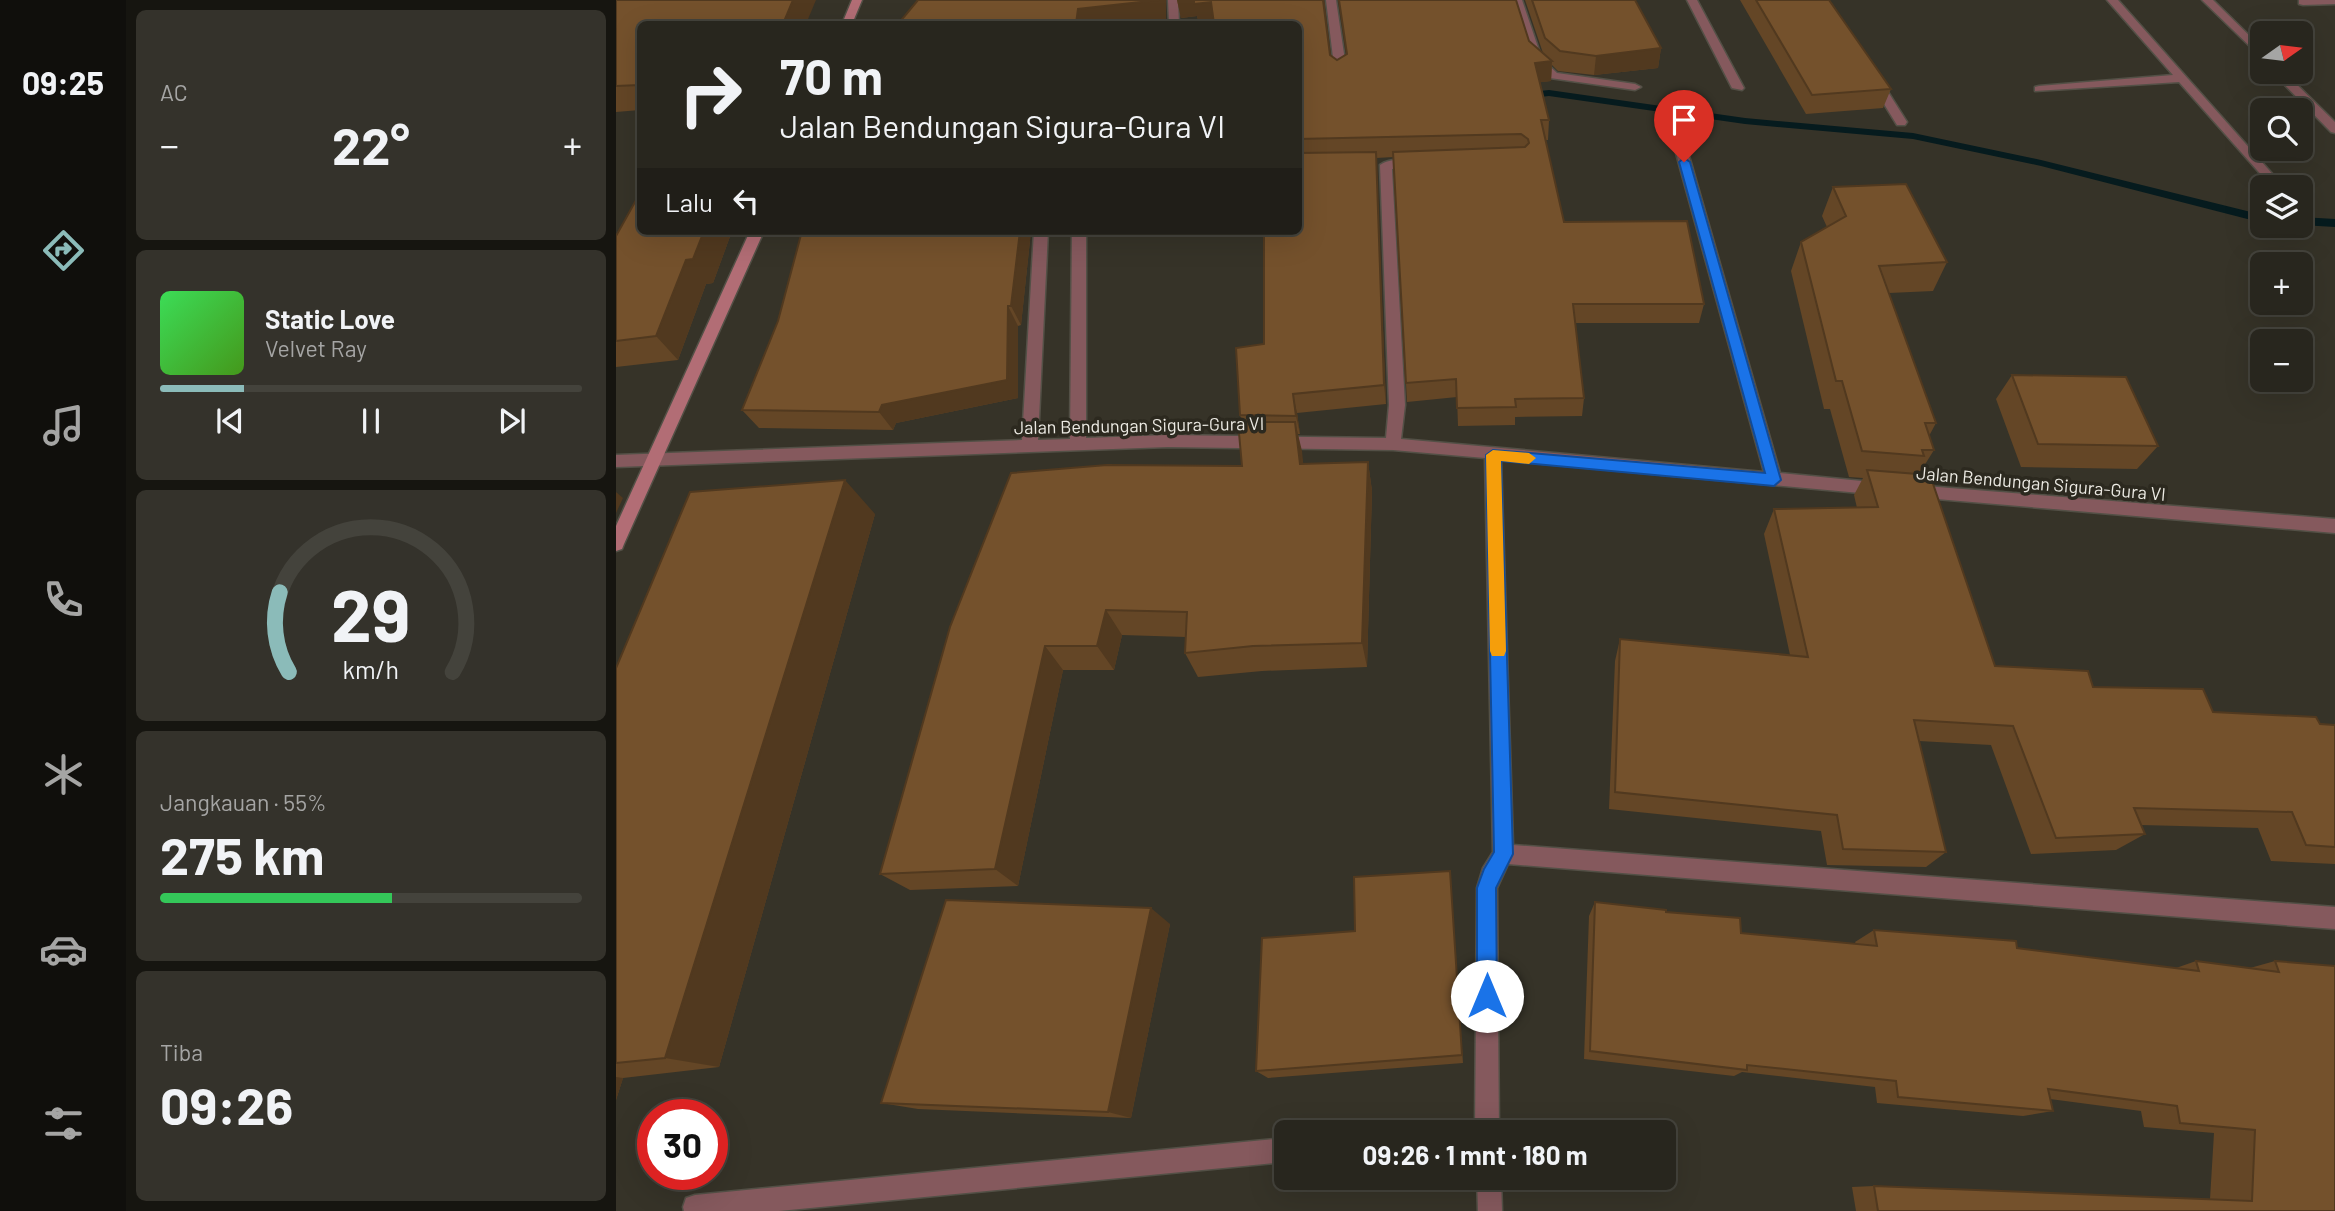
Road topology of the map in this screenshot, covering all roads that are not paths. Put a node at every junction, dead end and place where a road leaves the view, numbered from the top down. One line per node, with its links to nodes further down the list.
1 (857, 0): 10 (main road)
2 (1173, 0): 11 (street)
3 (1331, 0): 14 (street)
4 (1517, 0): 17 (street)
5 (1692, 0): 18 (street)
6 (2112, 0): 15 (street)
7 (2207, 0): 12 (street)
8 (2335, 1): 9 (street)
9 (2303, 2)
10 (848, 21)
11 (1174, 21)
12 (2250, 44)
13 (1867, 66): 20 (street)
14 (1341, 74)
15 (2182, 78): 19 (street); 24 (street)
16 (2290, 84): 21 (street)
17 (1635, 87)
18 (1738, 88)
19 (2039, 89)
20 (1901, 122)
21 (2335, 129)
22 (1677, 135): 34 (street)
23 (1426, 164): 29 (street)
24 (2267, 175)
25 (755, 235): 32 (main road)
26 (1041, 235): 30 (street)
27 (1079, 235): 28 (street)
28 (1078, 443): 29 (street, Jalan Bendungan Sigura-Gura VI); 30 (street, Jalan Bendungan Sigura-Gura VI)
29 (1393, 444): 31 (street, Jalan Bendungan Sigura-Gura VI)
30 (1030, 446): 32 (street, Jalan Bendungan Sigura-Gura VI)
31 (1493, 455): 34 (street, Jalan Bendungan Sigura-Gura VI); 37 (street)
32 (653, 459): 33 (street, Jalan Bendungan Sigura-Gura VI); 36 (main road)
33 (616, 461)
34 (1774, 480): 35 (street, Jalan Bendungan Sigura-Gura VI)
35 (2335, 526)
36 (616, 544)
37 (1503, 854): 38 (street); 39 (street)
38 (2335, 918)
39 (1487, 1120)
40 (1274, 1151): 42 (street)
41 (1489, 1190): 43 (street)
42 (695, 1207)
43 (1490, 1211)

